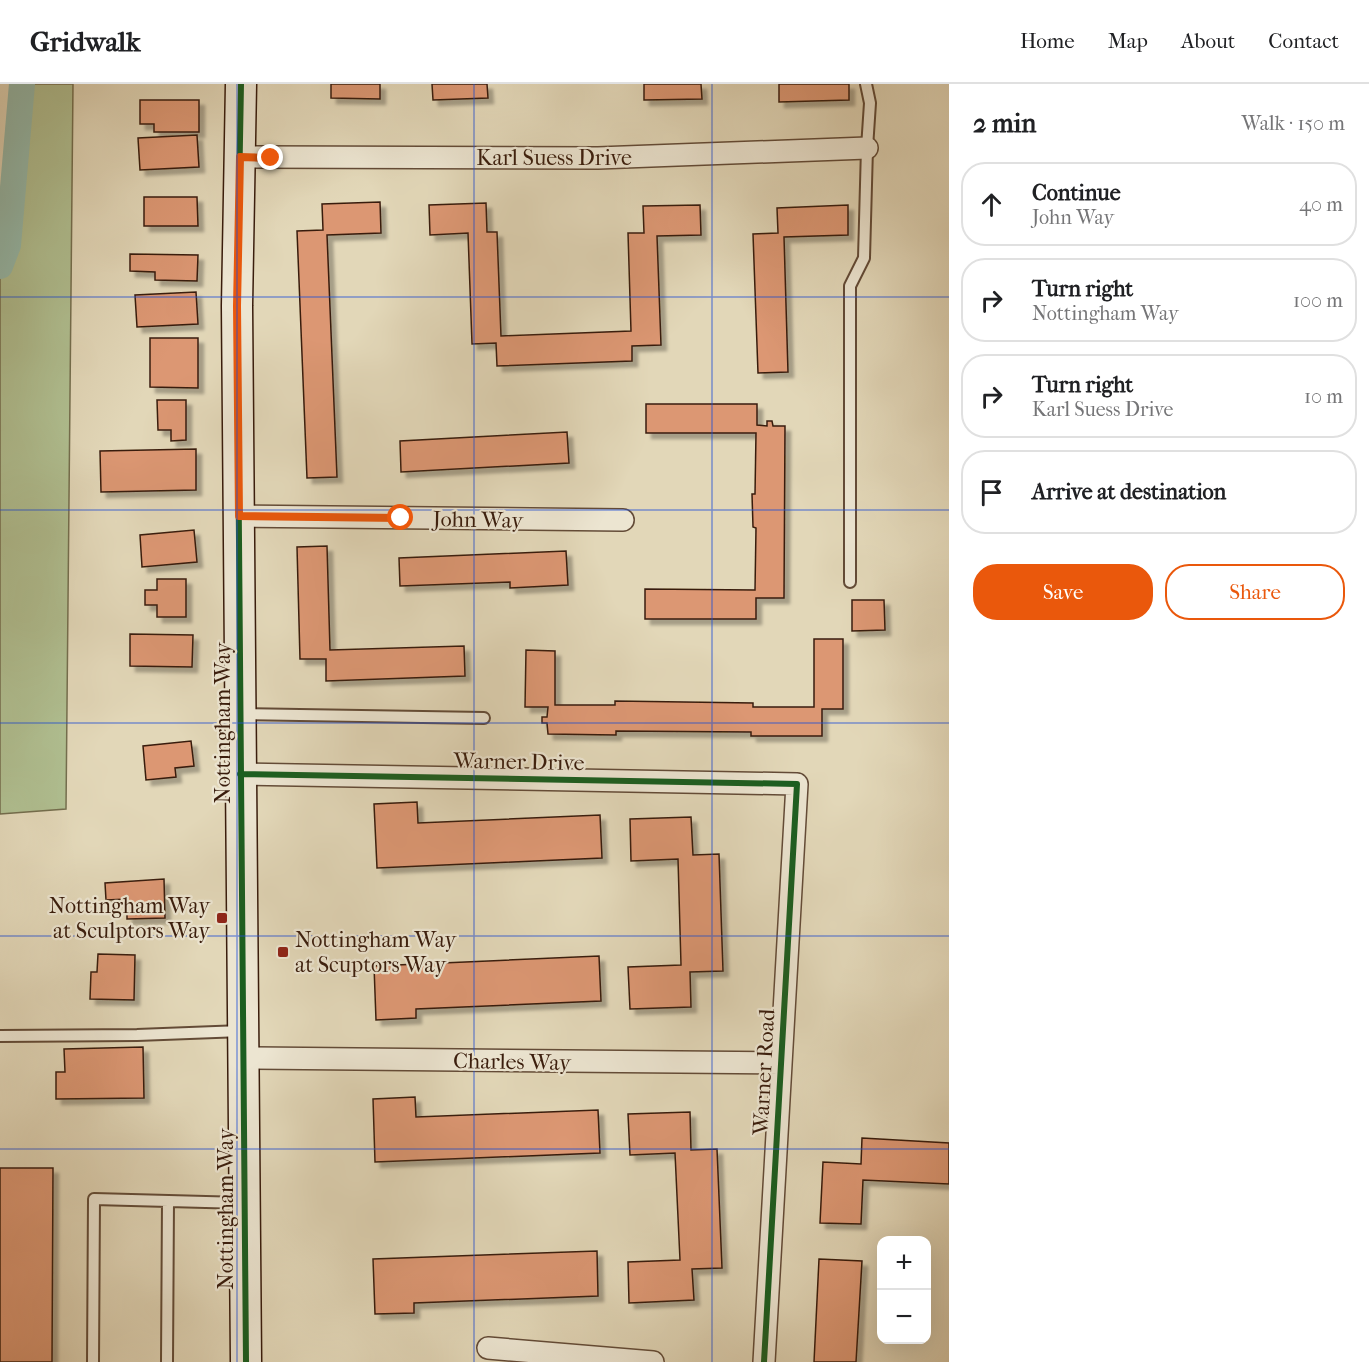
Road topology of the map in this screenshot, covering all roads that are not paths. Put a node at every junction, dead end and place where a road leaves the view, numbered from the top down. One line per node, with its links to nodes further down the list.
1 (241, 84): 4 (street, Nottingham Way)
2 (866, 84): 3 (lane)
3 (867, 148): 4 (street, Karl Suess Drive); 7 (lane)
4 (240, 157): 5 (street, Nottingham Way)
5 (239, 516): 6 (street, John Way); 8 (street, Nottingham Way)
6 (623, 520)
7 (850, 582)
8 (240, 714): 9 (lane); 10 (street, Nottingham Way)
9 (484, 718)
10 (240, 774): 11 (street, Warner Drive); 13 (street, Nottingham Way)
11 (797, 784): 14 (street, Warner Road)
12 (0, 1036): 13 (lane)
13 (242, 1045): 14 (street, Charles Way); 16 (street, Nottingham Way)
14 (781, 1063): 22 (street, Warner Road)
15 (168, 1200): 16 (lane); 18 (lane); 19 (lane)
16 (243, 1203): 20 (street, Nottingham Way)
17 (488, 1348): 21 (street)
18 (93, 1362)
19 (167, 1362)
20 (246, 1362)
21 (653, 1362)
22 (764, 1362)

